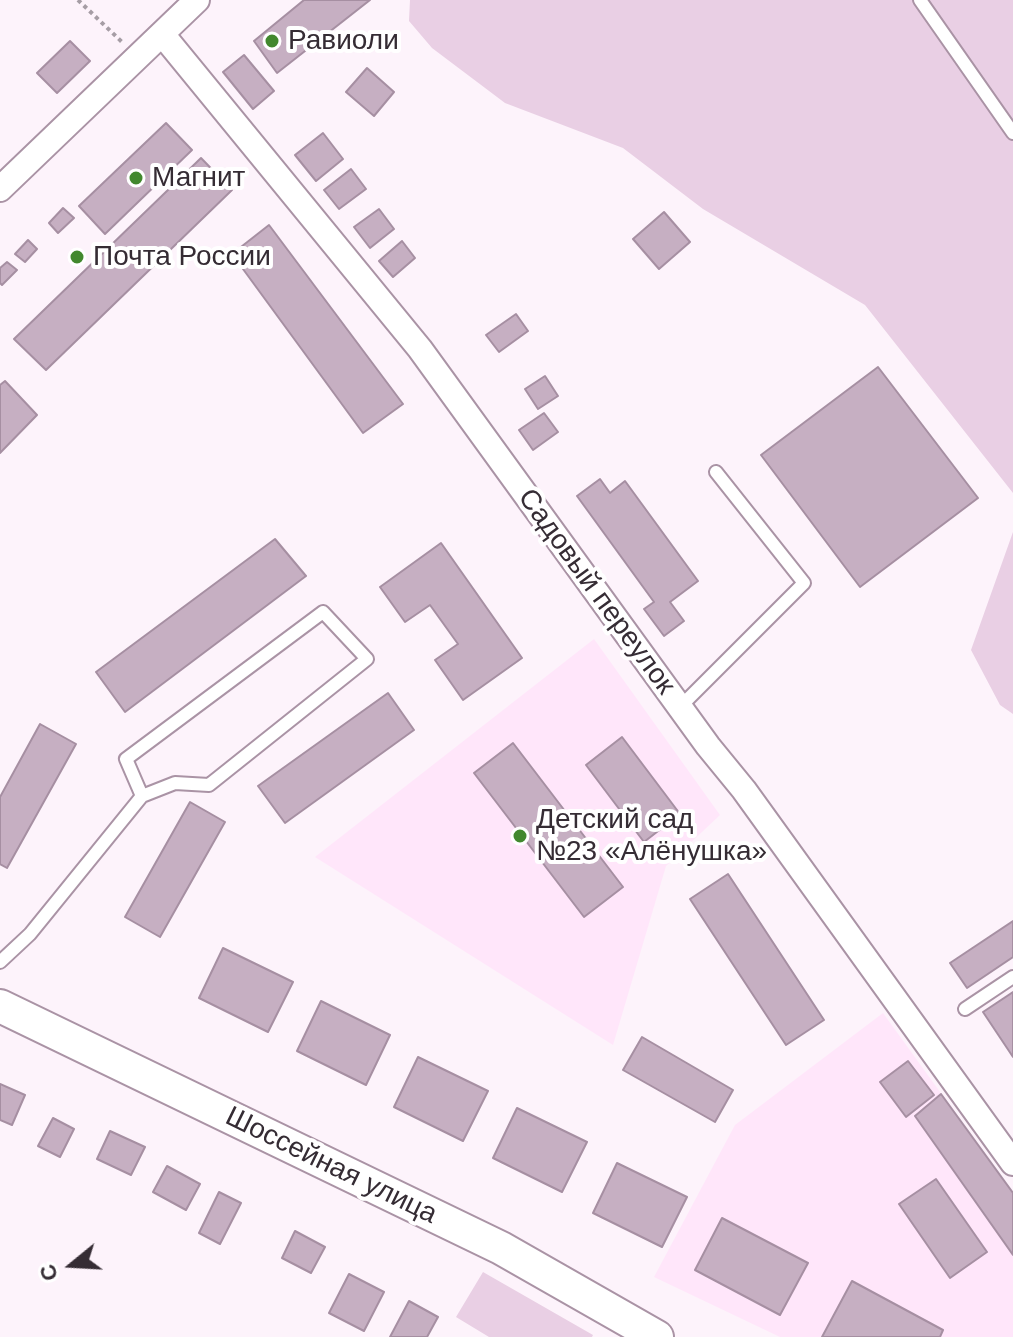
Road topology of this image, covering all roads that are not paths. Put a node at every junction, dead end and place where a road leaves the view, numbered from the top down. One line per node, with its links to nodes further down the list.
1 (197, 0): 3 (street)
2 (920, 0): 4 (lane)
3 (162, 34): 5 (street); 7 (street, Садовый переулок)
4 (1013, 133)
5 (0, 189)
6 (716, 472): 7 (lane)
7 (680, 707): 13 (street, Садовый переулок)
8 (142, 796): 8 (lane); 9 (lane)
9 (0, 962)
10 (1013, 977): 12 (lane)
11 (0, 1006): 14 (main road, Шоссейная улица)
12 (965, 1009)
13 (1013, 1163)
14 (657, 1337)

